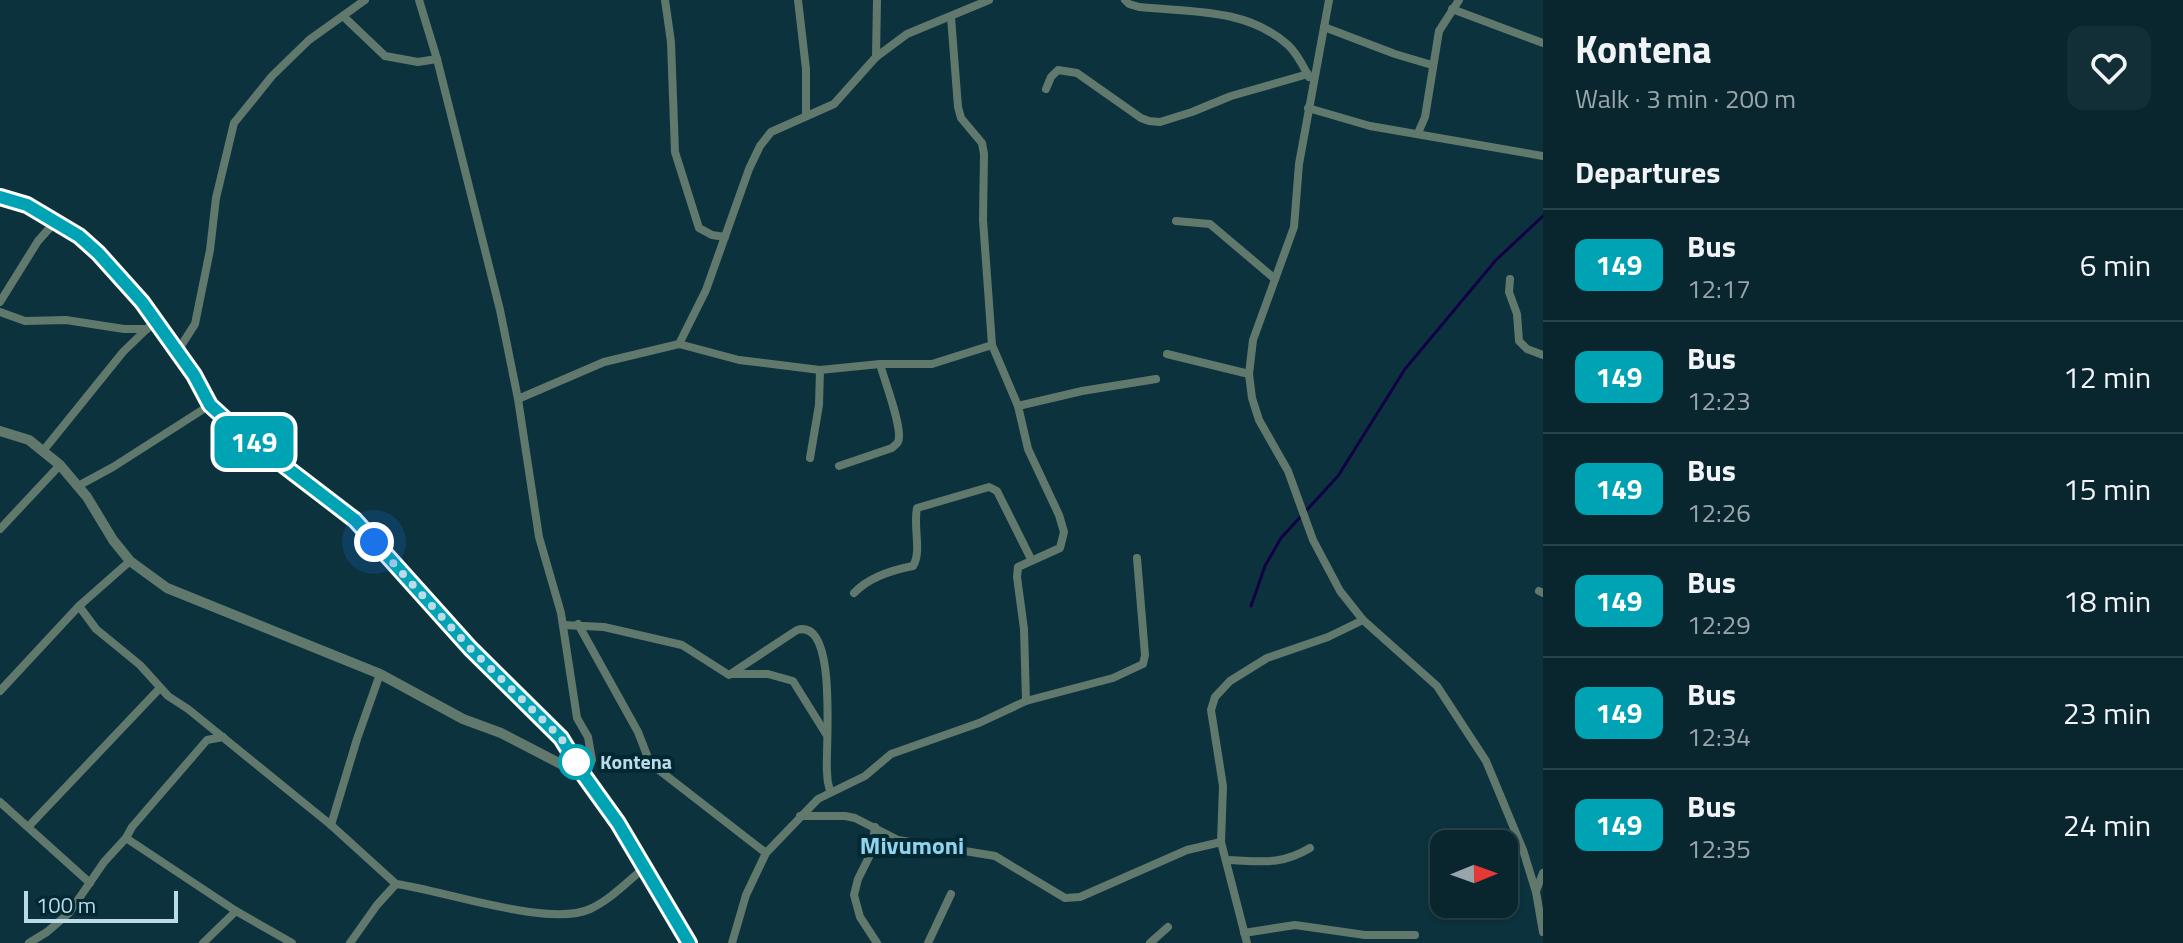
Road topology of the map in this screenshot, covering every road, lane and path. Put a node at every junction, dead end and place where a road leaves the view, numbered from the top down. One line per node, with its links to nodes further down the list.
1 (365, 0): 12 (street)
2 (419, 0): 17 (street)
3 (665, 0): 29 (street)
4 (798, 0): 23 (street)
5 (877, 0): 16 (street)
6 (989, 0): 10 (street)
7 (1125, 0): 19 (street)
8 (1329, 0): 14 (street)
9 (1459, 0): 11 (street)
10 (974, 4): 13 (street)
11 (1452, 9): 15 (street); 18 (street)
12 (343, 16): 17 (street); 37 (street)
13 (951, 17): 16 (street); 36 (street)
14 (1324, 27): 18 (street); 20 (street)
15 (1543, 43)
16 (876, 57): 23 (street)
17 (437, 59): 44 (street)
18 (1432, 65): 24 (street)
19 (1308, 74): 20 (street); 21 (street)
20 (1313, 84): 22 (street)
21 (1046, 89)
22 (1308, 108): 24 (street); 30 (street)
23 (806, 115): 29 (street)
24 (1418, 133): 25 (street)
25 (1543, 156)
26 (0, 197): 28 (main road)
27 (1176, 221): 30 (street)
28 (55, 222): 32 (street); 34 (main road)
29 (725, 237): 35 (street)
30 (1275, 279): 42 (street)
31 (1510, 279): 39 (street)
32 (0, 302)
33 (0, 312): 34 (street)
34 (151, 325): 37 (main road); 48 (street)
35 (679, 344): 41 (street); 44 (street)
36 (992, 345): 40 (street); 46 (street)
37 (177, 352): 45 (main road)
38 (1167, 354): 42 (street)
39 (1543, 355)
40 (880, 364): 41 (street); 51 (street)
41 (820, 370): 49 (street)
42 (1249, 374): 59 (street)
43 (1156, 379): 46 (street)
44 (518, 399): 61 (street)
45 (210, 405): 52 (street); 69 (main road)
46 (1018, 406): 55 (street)
47 (0, 431): 48 (street)
48 (43, 451): 50 (street)
49 (810, 458)
50 (60, 465): 52 (street); 53 (street)
51 (839, 466)
52 (78, 486): 56 (street)
53 (0, 529)
54 (1137, 558): 66 (street)
55 (1031, 559): 57 (street); 66 (street)
56 (130, 561): 58 (street); 62 (street)
57 (854, 593)
58 (79, 606): 64 (street); 65 (street)
59 (1363, 620): 77 (street); 85 (street)
60 (578, 624): 61 (street); 63 (street); 79 (street)
61 (563, 625): 69 (street)
62 (380, 674): 69 (street); 73 (street)
63 (731, 674): 67 (street); 67 (street)
64 (160, 688): 68 (street); 74 (street)
65 (0, 691)
66 (1026, 701): 70 (street)
67 (827, 734): 70 (street)
68 (223, 737): 73 (street); 76 (street)
69 (585, 777): 81 (main road)
70 (830, 791): 72 (street)
71 (0, 802): 74 (street)
72 (800, 816): 75 (street); 79 (street)
73 (331, 825): 84 (street)
74 (28, 827): 83 (street)
75 (875, 827): 77 (street); 98 (street)
76 (126, 838): 83 (street); 87 (street)
77 (1221, 842): 80 (street)
78 (1310, 848): 80 (street)
79 (766, 853): 97 (street)
80 (1227, 860): 90 (street)
81 (644, 868): 84 (street); 96 (main road)
82 (1543, 873): 85 (street)
83 (90, 883): 92 (street)
84 (396, 884): 95 (street)
85 (1536, 892): 89 (street)
86 (951, 894): 99 (street)
87 (236, 911): 93 (street); 94 (street)
88 (1168, 927): 100 (street)
89 (1543, 932)
90 (1244, 933): 91 (street); 101 (street)
91 (1415, 935)
92 (29, 943)
93 (203, 943)
94 (292, 943)
95 (350, 943)
96 (689, 943)
97 (732, 943)
98 (877, 943)
99 (928, 943)
100 (1150, 943)
101 (1247, 943)

